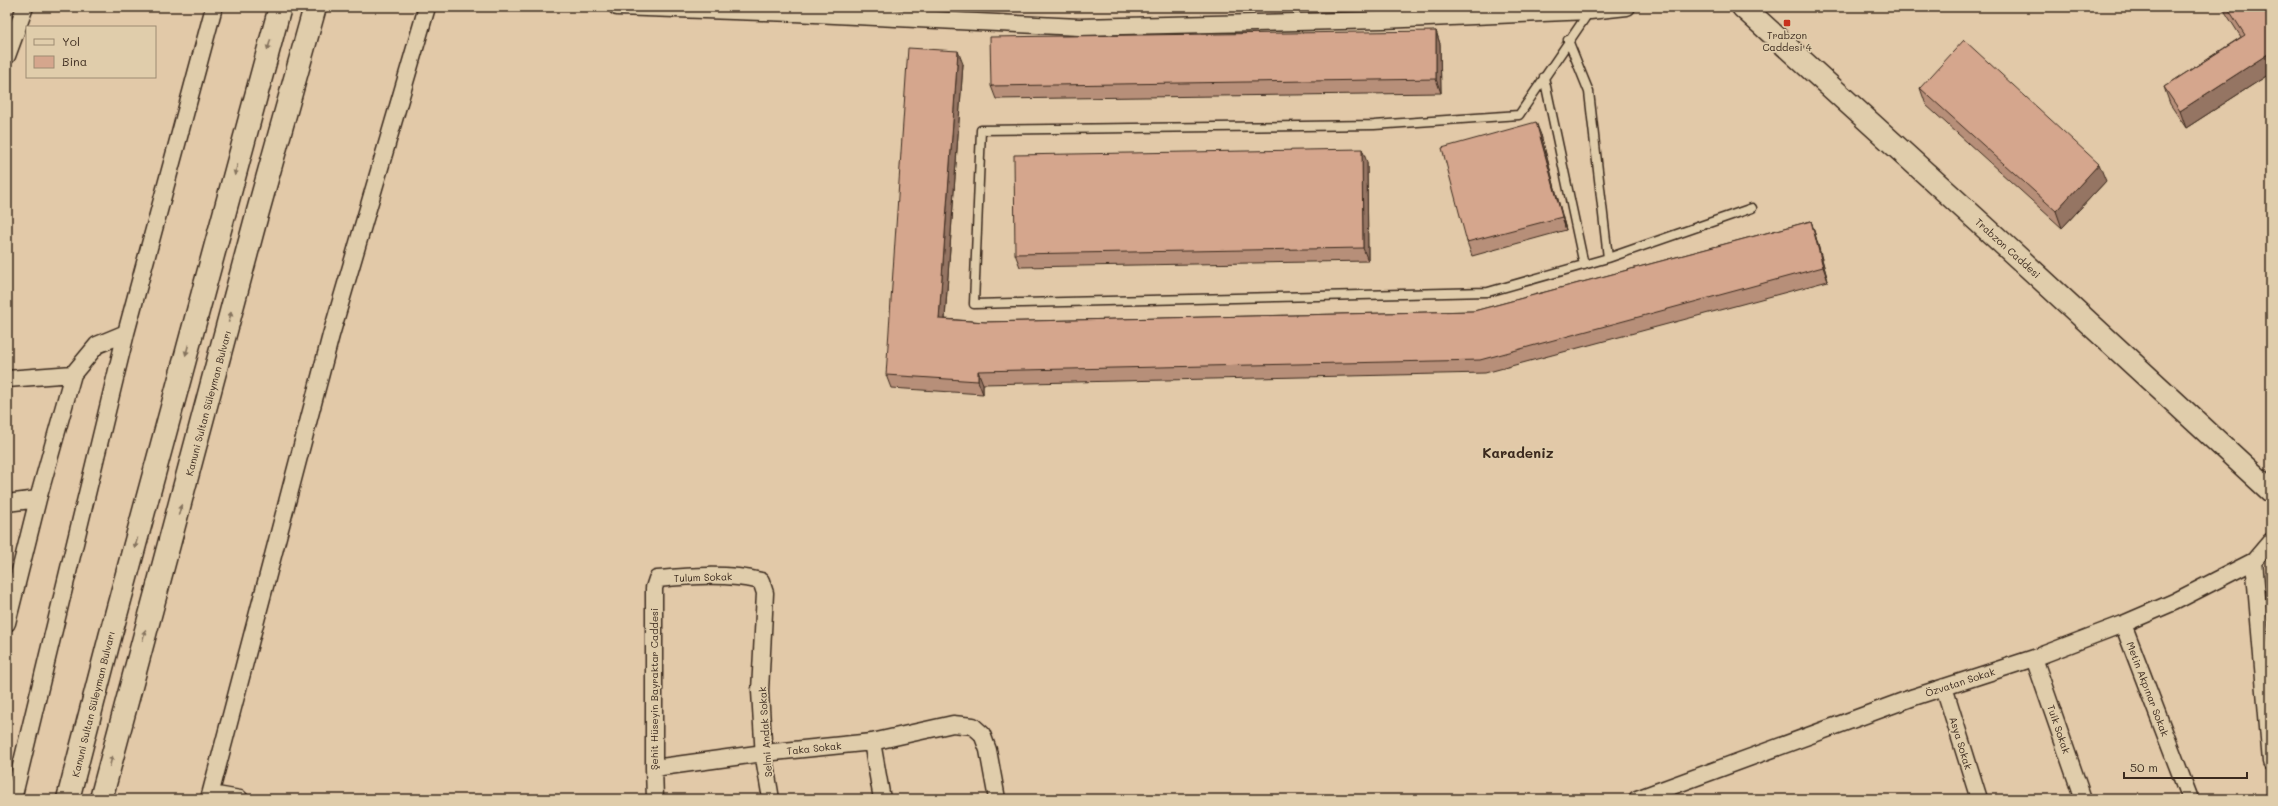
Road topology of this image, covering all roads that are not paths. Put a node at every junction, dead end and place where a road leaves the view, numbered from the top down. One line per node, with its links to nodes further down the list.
1 (25, 7): 13 (street)
2 (214, 7): 18 (street)
3 (280, 7): 39 (main road, Kanuni Sultan Süleyman Bulvarı, one-way to 39)
4 (315, 7): 40 (main road, Kanuni Sultan Süleyman Bulvarı, one-way to 4)
5 (427, 7): 36 (street)
6 (617, 7): 9 (street)
7 (1627, 7): 11 (street)
8 (1744, 7): 21 (main road, Trabzon Caddesi)
9 (639, 8): 10 (street)
10 (794, 10): 11 (street)
11 (1590, 11): 12 (lane)
12 (1568, 40): 14 (lane); 16 (lane)
13 (7, 56)
14 (1544, 77): 17 (lane); 17 (lane)
15 (1752, 208): 16 (lane)
16 (1608, 258): 17 (lane)
17 (1584, 265)
18 (126, 333): 19 (street); 38 (street)
19 (73, 374): 20 (street); 22 (street)
20 (7, 379)
21 (2271, 491)
22 (38, 499): 23 (street); 28 (street)
23 (7, 503)
24 (2271, 542): 25 (street, Özvatan Sokak)
25 (2254, 561): 29 (street, Özvatan Sokak); 34 (street)
26 (657, 579): 27 (street, Tulum Sokak); 35 (street, Şehit Hüseyin Bayraktar Caddesi)
27 (765, 593): 33 (street, Selmi Andak Sokak)
28 (7, 623)
29 (2123, 624): 30 (street, Özvatan Sokak); 48 (street, Metin Akpınar Sokak)
30 (2034, 658): 31 (street, Özvatan Sokak); 47 (street, Tuik Sokak)
31 (1944, 687): 37 (street, Özvatan Sokak); 46 (street, Asya Sokak)
32 (872, 742): 33 (street, Taka Sokak); 44 (street); 45 (street, Taka Sokak)
33 (764, 752): 35 (street, Taka Sokak); 43 (street, Selmi Andak Sokak)
34 (2271, 762)
35 (654, 768): 42 (street, Şehit Hüseyin Bayraktar Caddesi)
36 (209, 797): 41 (street)
37 (1643, 798)
38 (12, 799)
39 (68, 799)
40 (101, 799)
41 (240, 799)
42 (656, 799)
43 (771, 799)
44 (882, 799)
45 (997, 799)
46 (1979, 799)
47 (2083, 799)
48 (2190, 799)

